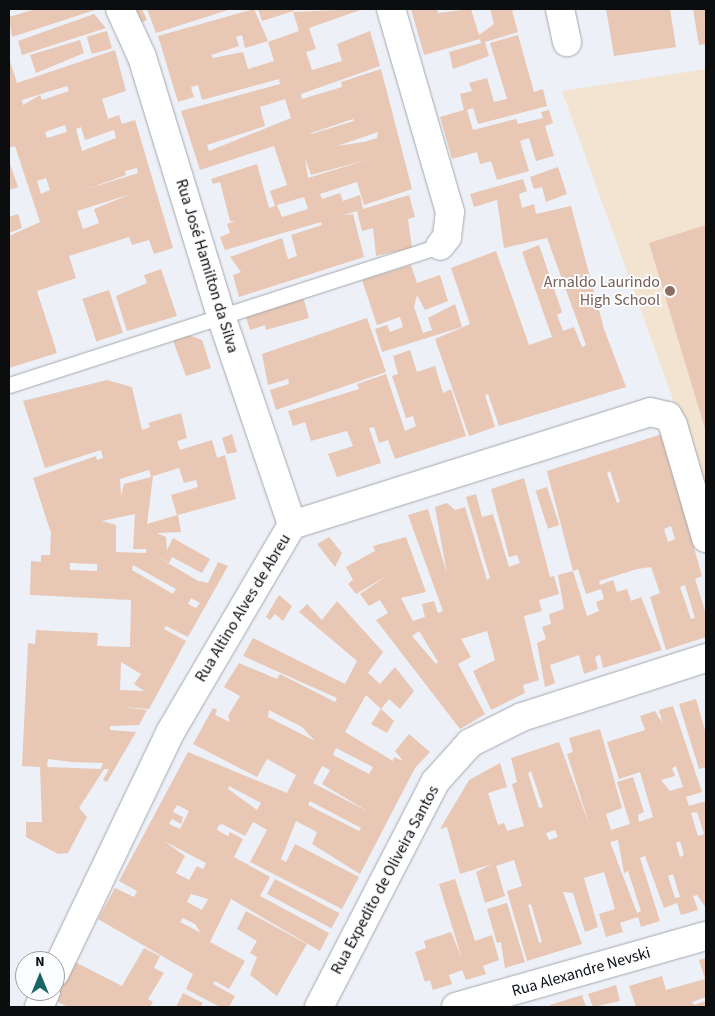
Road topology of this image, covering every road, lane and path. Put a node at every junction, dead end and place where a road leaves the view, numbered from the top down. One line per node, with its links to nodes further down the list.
1 (120, 9): 6 (street, Rua José Hamilton da Silva)
2 (391, 9): 5 (street)
3 (560, 9): 4 (street)
4 (567, 42)
5 (440, 246): 6 (lane)
6 (221, 316): 7 (lane); 8 (street, Rua José Hamilton da Silva)
7 (9, 385)
8 (292, 525): 9 (street, Rua Altino Alves de Abreu); 12 (street, Rua Altino Alves de Abreu)
9 (706, 538)
10 (706, 658): 13 (street, Rua Expedito de Oliveira Santos)
11 (706, 936): 14 (street, Rua Alexandre Nevski)
12 (65, 952)
13 (319, 1007)
14 (456, 1007)

